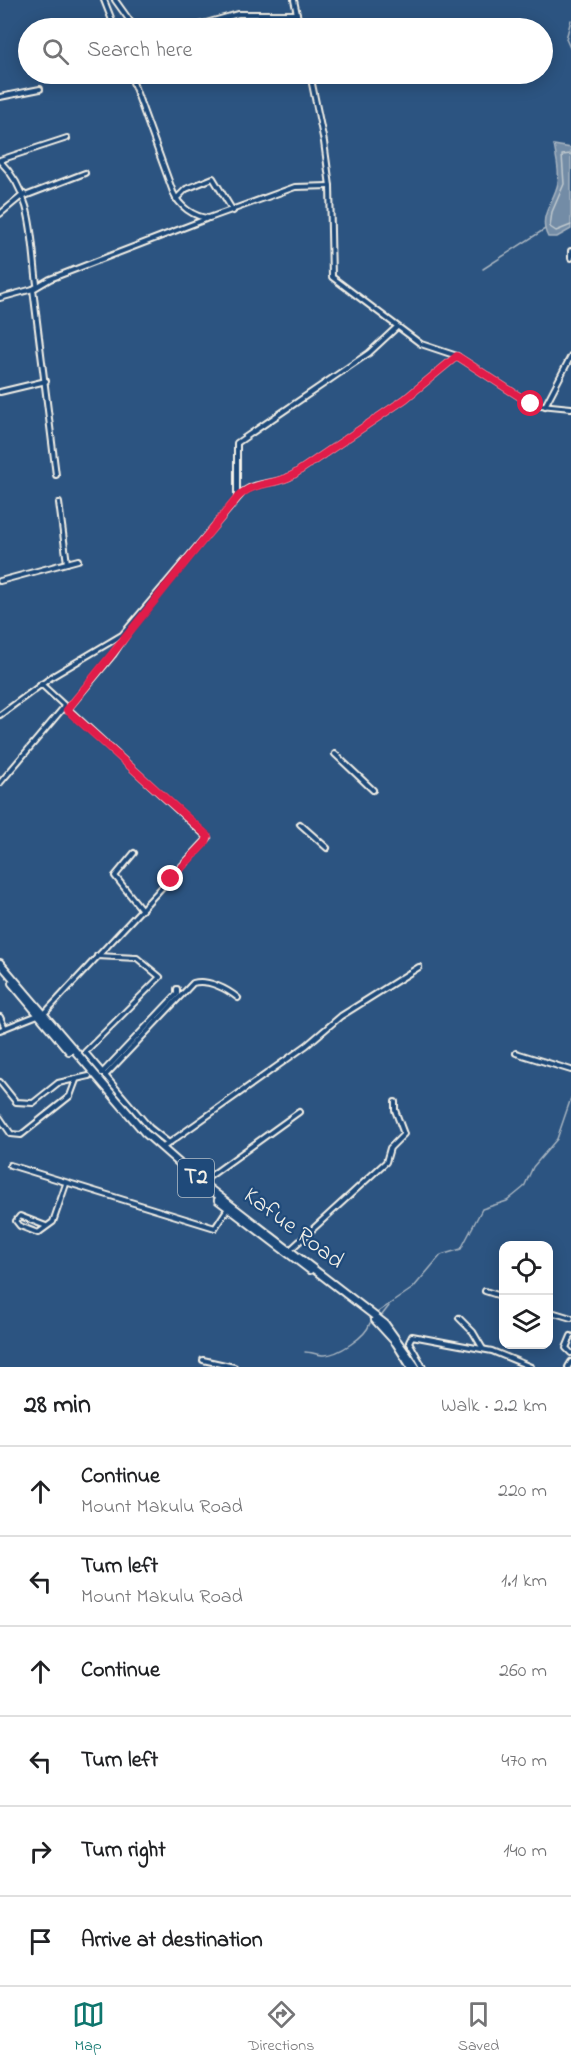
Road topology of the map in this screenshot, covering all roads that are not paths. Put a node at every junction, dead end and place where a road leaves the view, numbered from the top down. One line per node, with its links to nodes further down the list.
1 (104, 0): 5 (street)
2 (115, 0): 6 (street)
3 (294, 0): 4 (street)
4 (297, 14): 7 (street); 8 (street)
5 (111, 18)
6 (128, 18)
7 (224, 18)
8 (298, 18)
9 (134, 84): 18 (street)
10 (312, 84): 16 (street)
11 (40, 90): 12 (street)
12 (0, 97)
13 (67, 138): 14 (street)
14 (0, 160): 17 (street)
15 (85, 173): 17 (street)
16 (330, 186): 19 (street); 26 (street)
17 (25, 195): 20 (street); 24 (street)
18 (176, 199): 19 (street); 21 (street)
19 (233, 211): 21 (street)
20 (0, 214)
21 (206, 219): 24 (street)
22 (571, 251): 23 (street)
23 (571, 258)
24 (36, 287): 25 (street); 29 (street)
25 (0, 298)
26 (397, 327): 27 (street); 34 (street)
27 (457, 356): 31 (street); 34 (street)
28 (571, 356): 31 (street)
29 (46, 381): 30 (street); 33 (street)
30 (0, 392)
31 (545, 406): 32 (street)
32 (571, 408)
33 (56, 475)
34 (237, 498): 39 (street)
35 (59, 503): 37 (street)
36 (78, 560): 37 (street)
37 (67, 563): 38 (street)
38 (0, 581)
39 (132, 626): 40 (street); 41 (street)
40 (41, 684): 41 (street); 42 (street)
41 (66, 709): 44 (street); 49 (street)
42 (0, 715)
43 (335, 754): 45 (street)
44 (0, 783)
45 (373, 790)
46 (300, 824): 47 (street)
47 (327, 848)
48 (134, 853): 49 (street)
49 (142, 910): 50 (street)
50 (97, 956): 56 (street); 62 (street)
51 (0, 963): 56 (highway, Kafue Road / T2)
52 (0, 968): 56 (highway, Kafue Road / T2)
53 (419, 968): 72 (street)
54 (177, 989): 62 (street)
55 (238, 998): 62 (street)
56 (41, 1014): 58 (street); 63 (highway, Kafue Road / T2); 65 (highway, Kafue Road / T2)
57 (0, 1017): 58 (street)
58 (5, 1028): 59 (street)
59 (0, 1030)
60 (516, 1053): 61 (street)
61 (571, 1070)
62 (103, 1074): 65 (street); 68 (street)
63 (89, 1076): 64 (street); 79 (highway, Kafue Road / T2)
64 (76, 1080): 66 (street); 71 (street)
65 (98, 1080): 69 (highway, Kafue Road / T2)
66 (0, 1082)
67 (395, 1102): 75 (street)
68 (132, 1107): 69 (street); 72 (street)
69 (125, 1112): 73 (highway, Kafue Road / T2)
70 (299, 1112): 77 (street)
71 (0, 1118)
72 (169, 1143): 73 (street)
73 (162, 1149): 77 (highway, Kafue Road / T2)
74 (395, 1154): 75 (street)
75 (388, 1159): 81 (street)
76 (10, 1165): 78 (street)
77 (202, 1183): 81 (highway, Kafue Road / T2)
78 (66, 1184): 79 (street); 80 (street)
79 (228, 1208): 93 (highway, Kafue Road / T2)
80 (46, 1226): 80 (street)
81 (290, 1250): 94 (highway, Kafue Road / T2)
82 (485, 1292): 83 (street)
83 (499, 1296)
84 (553, 1312): 86 (street)
85 (459, 1318): 88 (street)
86 (571, 1318)
87 (571, 1336): 89 (street)
88 (483, 1349): 95 (street); 96 (street)
89 (571, 1353)
90 (203, 1360): 92 (street)
91 (571, 1362): 97 (street)
92 (234, 1367)
93 (411, 1367)
94 (416, 1367)
95 (423, 1367)
96 (531, 1367)
97 (568, 1367)

